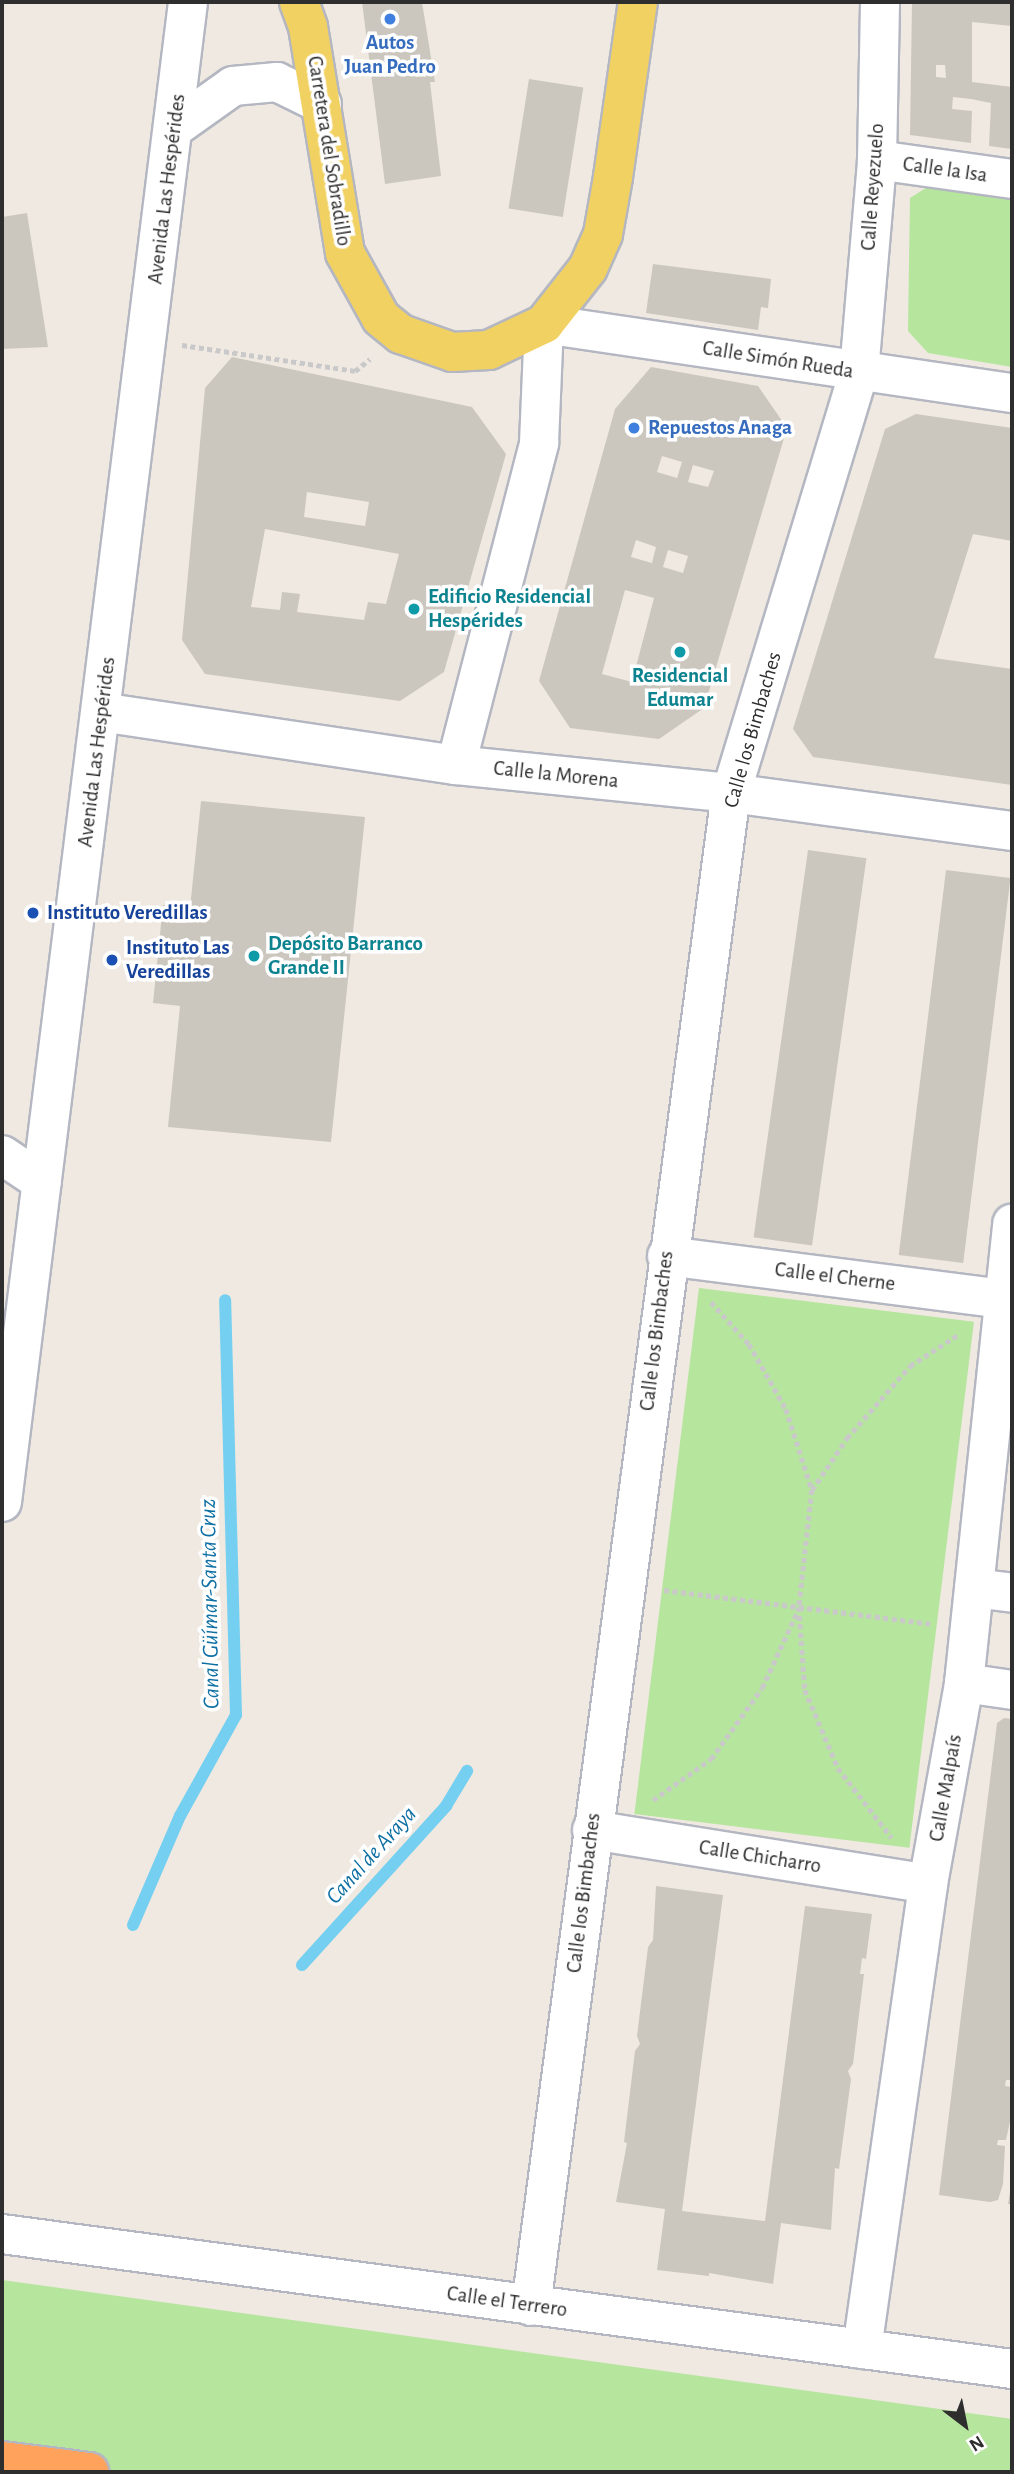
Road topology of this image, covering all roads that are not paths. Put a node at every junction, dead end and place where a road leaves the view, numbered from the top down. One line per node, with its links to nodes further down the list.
1 (188, 2): 6 (street, Avenida Las Hespérides)
2 (299, 2): 5 (main road, Carretera del Sobradillo)
3 (638, 2): 9 (main road, Carretera del Sobradillo)
4 (880, 2): 7 (street, Calle Reyezuelo)
5 (322, 104): 6 (street); 9 (main road, Carretera del Sobradillo)
6 (174, 128): 12 (street, Avenida Las Hespérides)
7 (877, 160): 8 (street, Calle la Isa); 10 (street, Calle Reyezuelo)
8 (1012, 179)
9 (544, 324): 10 (street, Calle Simón Rueda); 13 (street)
10 (859, 372): 11 (street, Calle Simón Rueda); 14 (street, Calle los Bimbaches)
11 (1012, 393)
12 (101, 712): 13 (street, Calle la Morena); 17 (street, Avenida Las Hespérides)
13 (456, 765): 14 (street, Calle la Morena)
14 (731, 793): 15 (street, Calle la Morena); 19 (street, Calle los Bimbaches)
15 (1012, 831)
16 (2, 1155): 17 (street)
17 (42, 1182): 21 (street, Avenida Las Hespérides)
18 (1012, 1224): 20 (street, Calle Malpaís)
19 (667, 1256): 20 (street, Calle el Cherne); 26 (street, Calle los Bimbaches)
20 (1003, 1298): 22 (street, Calle Malpaís)
21 (2, 1502)
22 (974, 1588): 23 (street); 24 (street, Calle Malpaís)
23 (1012, 1593)
24 (964, 1684): 25 (street); 27 (street, Calle Malpaís)
25 (1012, 1690)
26 (592, 1830): 27 (street, Calle Chicharro); 29 (street, Calle los Bimbaches)
27 (928, 1884): 30 (street, Calle Malpaís)
28 (2, 2234): 29 (street, Calle el Terrero)
29 (531, 2306): 30 (street, Calle el Terrero)
30 (862, 2349): 31 (street, Calle el Terrero)
31 (1012, 2369)
32 (2, 2461): 33 (highway)
33 (89, 2472)

